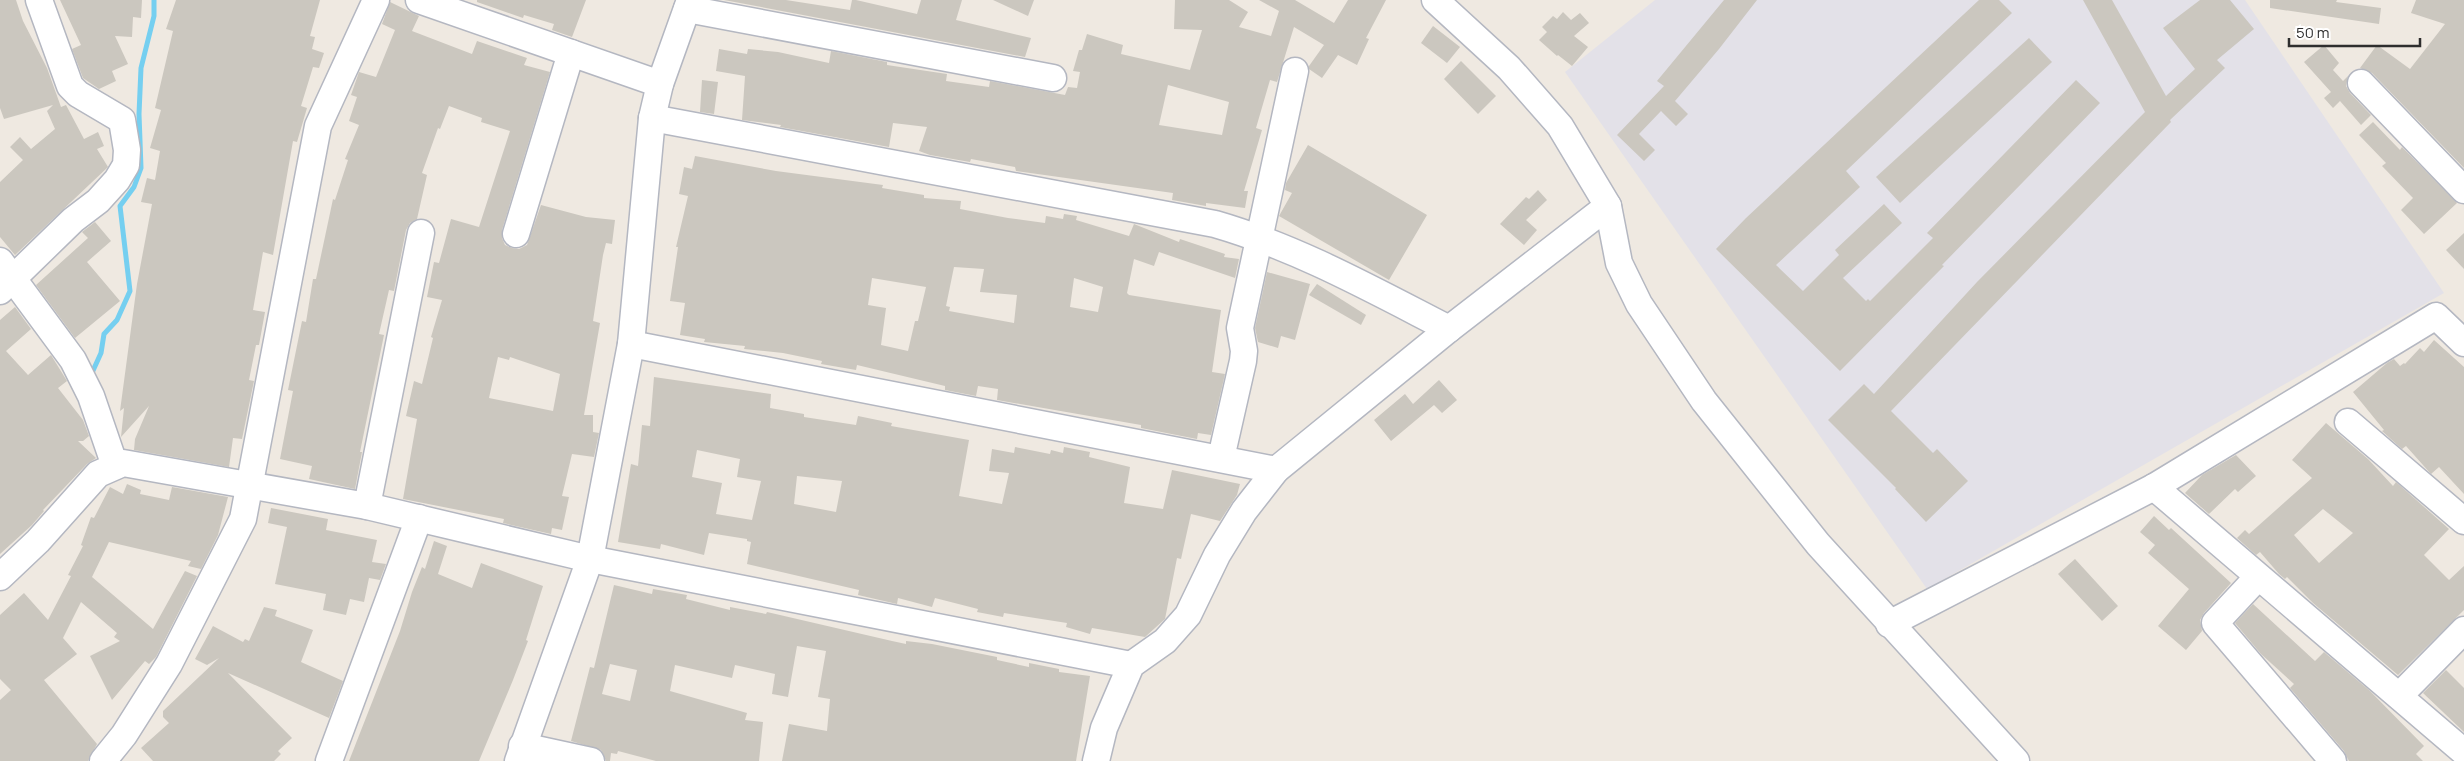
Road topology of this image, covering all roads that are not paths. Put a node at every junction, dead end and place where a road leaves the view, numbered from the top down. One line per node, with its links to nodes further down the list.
1 (39, 0): 17 (street)
2 (376, 0): 25 (street)
3 (419, 0): 6 (street)
4 (1435, 0): 13 (street)
5 (689, 4): 8 (street); 10 (street)
6 (571, 53): 10 (street); 15 (street)
7 (1295, 71): 16 (street)
8 (1053, 78)
9 (2361, 83): 12 (street)
10 (660, 84): 11 (street)
11 (652, 118): 16 (street); 20 (street)
12 (2464, 190)
13 (1608, 206): 18 (street); 33 (street)
14 (421, 233): 27 (street)
15 (516, 234)
16 (1260, 237): 18 (street); 22 (street)
17 (4, 277): 23 (street)
18 (1449, 329): 24 (street)
19 (2462, 338): 26 (street)
20 (631, 344): 22 (street); 30 (street)
21 (2348, 422): 29 (street)
22 (1221, 458): 24 (street)
23 (115, 466): 25 (street); 31 (street)
24 (1276, 470): 35 (street)
25 (251, 485): 27 (street); 39 (street)
26 (2154, 488): 32 (street); 33 (street)
27 (367, 506): 28 (street)
28 (419, 518): 30 (street); 40 (street)
29 (2464, 521)
30 (590, 559): 35 (street); 38 (street)
31 (0, 577)
32 (2258, 578): 36 (street); 44 (street)
33 (1889, 624): 43 (street)
34 (2464, 630): 36 (street)
35 (1131, 665): 42 (street)
36 (2399, 696): 37 (street)
37 (2464, 752)
38 (520, 754): 41 (street)
39 (102, 761)
40 (329, 761)
41 (591, 761)
42 (1096, 761)
43 (2016, 761)
44 (2333, 761)

